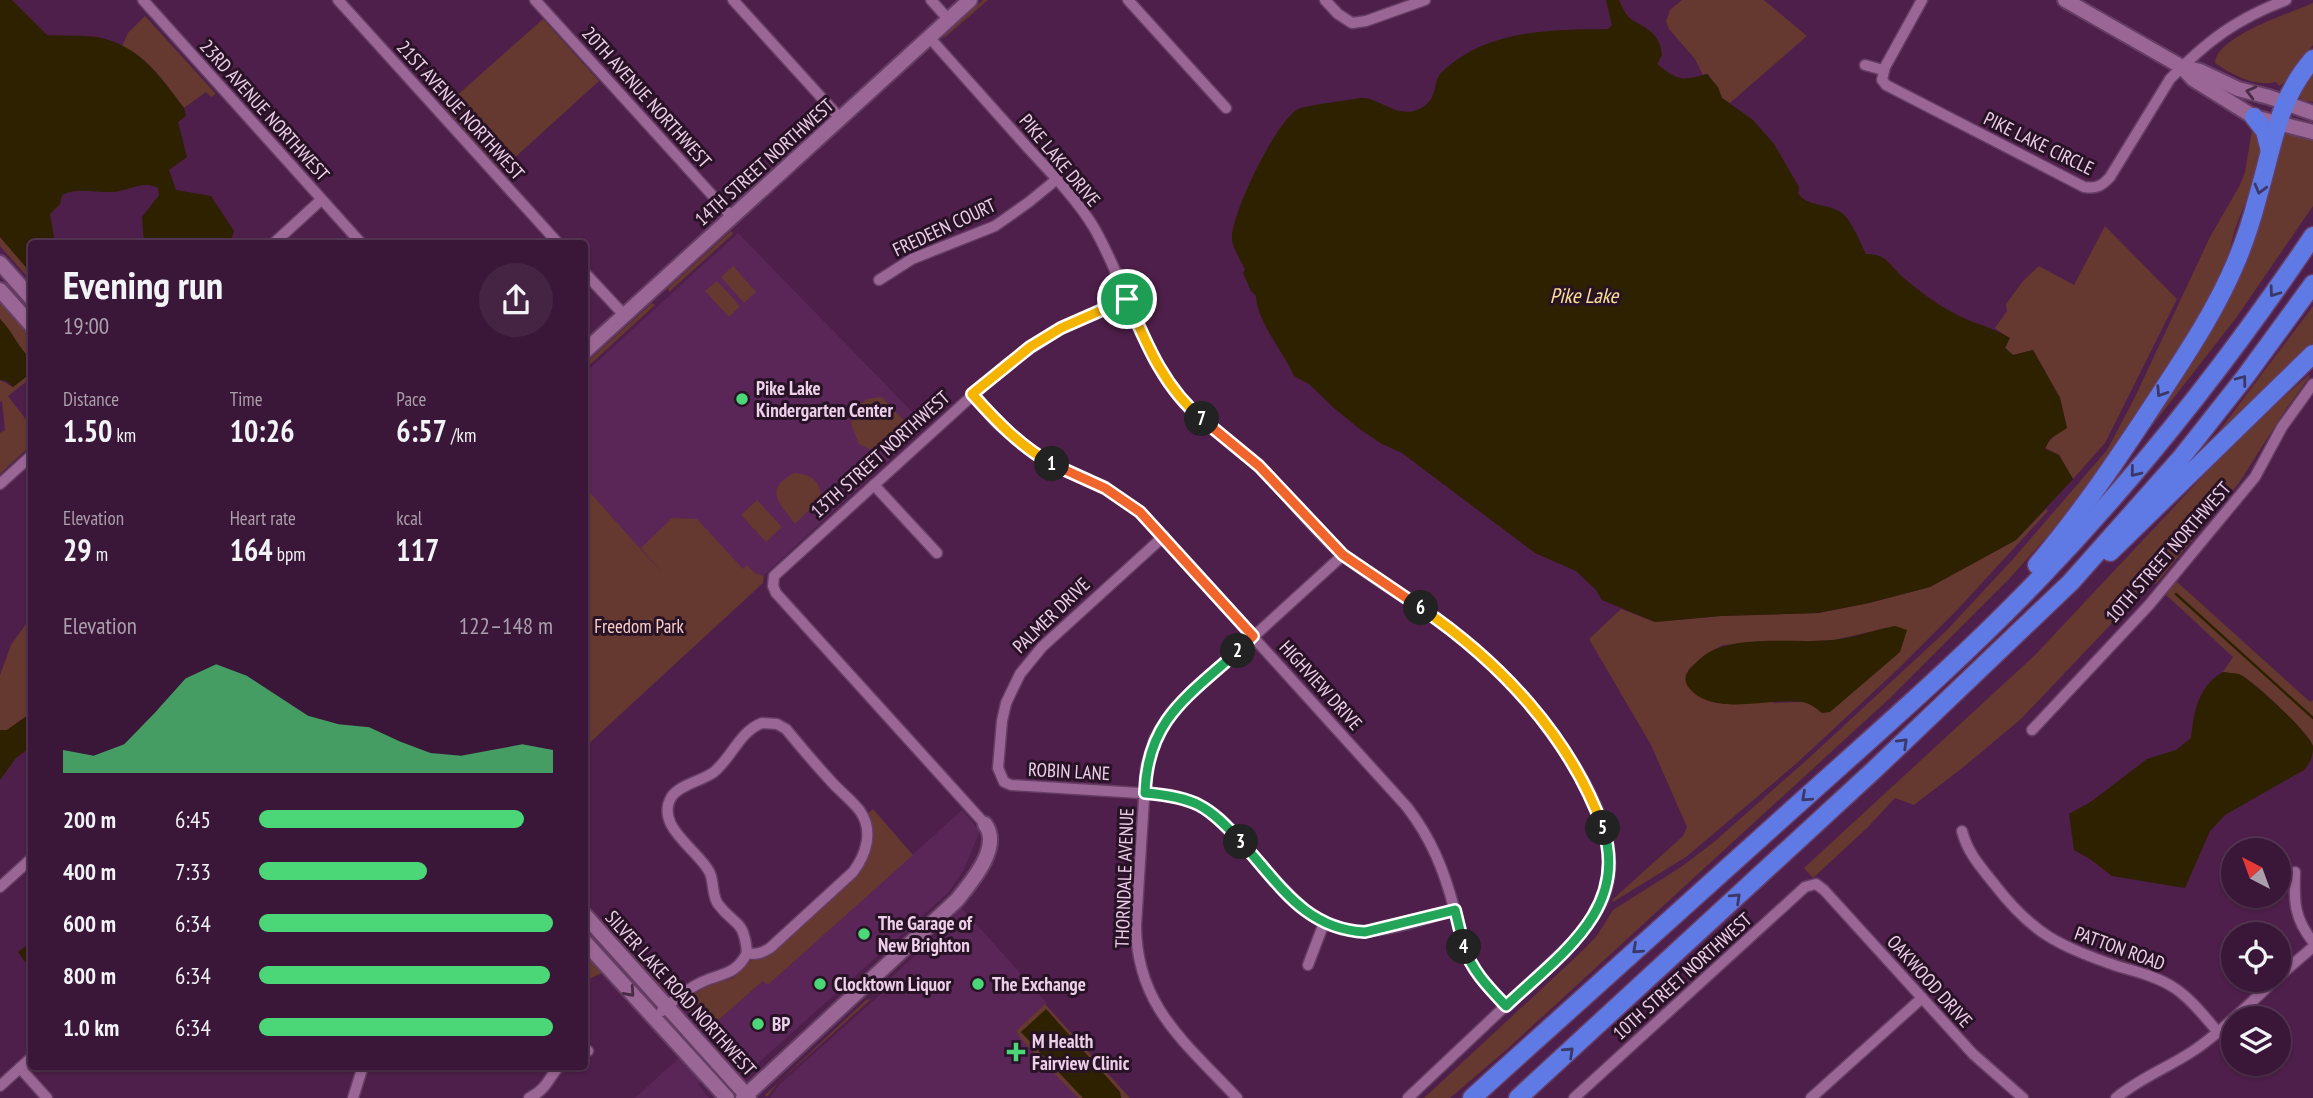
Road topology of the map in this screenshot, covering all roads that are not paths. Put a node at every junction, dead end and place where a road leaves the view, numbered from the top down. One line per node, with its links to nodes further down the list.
1 (143, 0): 29 (street, 23RD AVENUE NORTHWEST)
2 (338, 0): 34 (street, 21ST AVENUE NORTHWEST)
3 (535, 0): 30 (street, 20TH AVENUE NORTHWEST)
4 (733, 0): 24 (street)
5 (931, 0): 14 (street)
6 (970, 0): 14 (street, 14TH STREET NORTHWEST)
7 (1128, 0): 21 (street)
8 (1325, 0): 9 (street)
9 (1425, 0)
10 (1922, 0): 19 (street)
11 (2065, 0): 18 (street)
12 (2286, 0): 13 (street)
13 (2265, 4): 18 (street)
14 (948, 19): 15 (street, 14TH STREET NORTHWEST)
15 (929, 37): 24 (street, 14TH STREET NORTHWEST); 28 (street, PIKE LAKE DRIVE)
16 (2313, 59): 20 (highway)
17 (1865, 65): 19 (street)
18 (2182, 67): 19 (street, PIKE LAKE CIRCLE); 20 (street, one-way to 18); 23 (street)
19 (1883, 70)
20 (2284, 103): 22 (street); 25 (highway)
21 (1226, 108)
22 (2313, 113)
23 (2254, 117): 25 (street); 27 (highway)
24 (840, 118): 30 (street, 14TH STREET NORTHWEST)
25 (2278, 123): 26 (street); 27 (highway)
26 (2313, 132)
27 (2270, 151): 57 (highway, one-way to 57)
28 (1056, 179): 37 (street, FREDEEN COURT); 41 (street, PIKE LAKE DRIVE)
29 (321, 200): 32 (street); 33 (street, 23RD AVENUE NORTHWEST)
30 (732, 217): 42 (street, 14TH STREET NORTHWEST)
31 (2313, 236): 57 (highway, one-way to 57)
32 (277, 240)
33 (358, 240)
34 (555, 240)
35 (0, 264): 40 (street)
36 (588, 276): 42 (street)
37 (879, 280)
38 (2313, 284): 54 (highway, one-way to 38)
39 (0, 290): 43 (street)
40 (28, 295)
41 (1127, 299): 47 (street, 13TH STREET NORTHWEST); 53 (street, PIKE LAKE DRIVE)
42 (625, 316): 44 (street, 14TH STREET NORTHWEST)
43 (28, 322)
44 (588, 348)
45 (2313, 354): 54 (highway)
46 (2313, 384): 56 (street, 10TH STREET NORTHWEST)
47 (972, 394): 50 (street, 13TH STREET NORTHWEST); 51 (street, HIGHVIEW DRIVE)
48 (28, 459): 49 (street)
49 (0, 484)
50 (874, 485): 52 (street); 60 (street, 13TH STREET NORTHWEST)
51 (1164, 536): 55 (street, HIGHVIEW DRIVE); 58 (street, PALMER DRIVE)
52 (937, 553)
53 (1343, 555): 55 (street, THORNDALE AVENUE); 77 (street, PIKE LAKE DRIVE)
54 (2071, 582): 95 (highway, one-way to 54)
55 (1253, 636): 59 (street, THORNDALE AVENUE); 66 (street, HIGHVIEW DRIVE)
56 (2032, 730)
57 (1857, 751): 84 (highway, one-way to 84)
58 (1004, 782): 59 (street, ROBIN LANE)
59 (1145, 793): 68 (street, ROBIN LANE); 91 (street, THORNDALE AVENUE)
60 (985, 824): 86 (street)
61 (1962, 831): 79 (street, PATTON ROAD)
62 (28, 862): 65 (street)
63 (2295, 872): 69 (street)
64 (1816, 884): 75 (street, OAKWOOD DRIVE); 96 (street, 10TH STREET NORTHWEST)
65 (0, 887)
66 (1455, 910): 68 (street, ROBIN LANE); 77 (street, HIGHVIEW DRIVE)
67 (588, 918): 76 (street, SILVER LAKE ROAD NORTHWEST)
68 (1324, 923): 72 (street)
69 (2313, 944): 73 (street)
70 (588, 945): 78 (street, one-way to 78)
71 (747, 953): 71 (street); 76 (street)
72 (1308, 965)
73 (2291, 965)
74 (2262, 992): 79 (street)
75 (1922, 998): 97 (street); 98 (street, OAKWOOD DRIVE)
76 (668, 1006): 78 (street); 86 (street, SILVER LAKE ROAD NORTHWEST)
77 (1506, 1006): 92 (street, PIKE LAKE DRIVE)
78 (654, 1018): 90 (street)
79 (2217, 1031): 99 (street)
80 (28, 1061): 81 (street)
81 (20, 1068): 85 (street); 87 (street)
82 (362, 1070): 88 (street)
83 (557, 1070): 89 (street)
84 (1489, 1083): 93 (highway); 94 (highway)
85 (0, 1086)
86 (746, 1097)
87 (47, 1098)
88 (353, 1098)
89 (529, 1098)
90 (727, 1098)
91 (1237, 1098)
92 (1408, 1098)
93 (1465, 1098)
94 (1472, 1098)
95 (1518, 1098)
96 (1574, 1098)
97 (1811, 1098)
98 (2023, 1098)
99 (2116, 1098)

